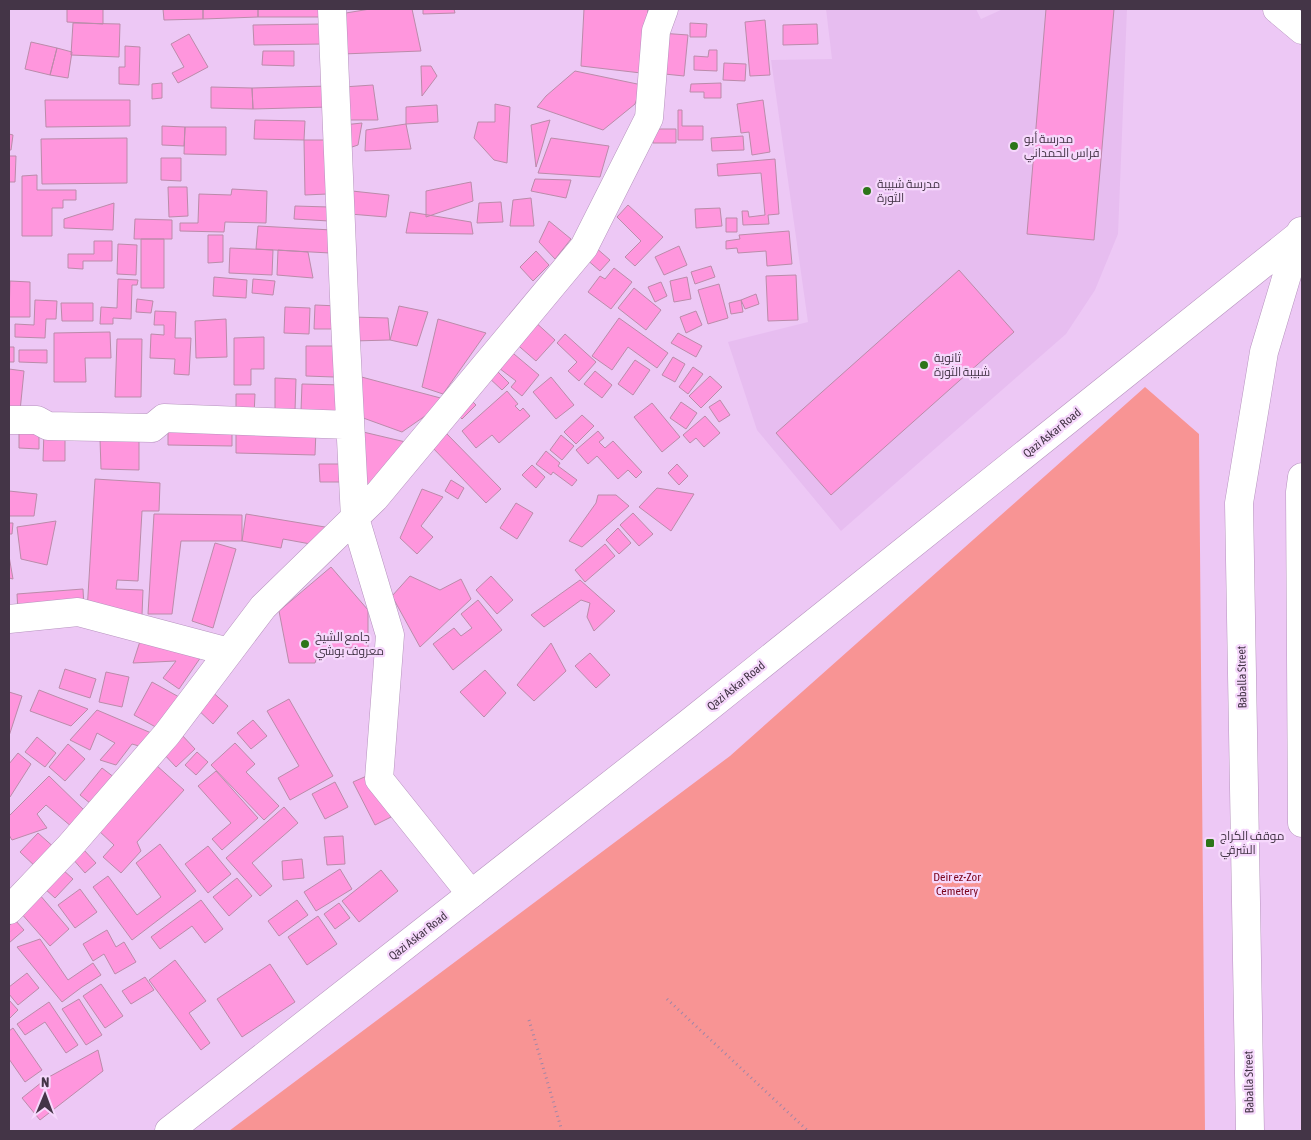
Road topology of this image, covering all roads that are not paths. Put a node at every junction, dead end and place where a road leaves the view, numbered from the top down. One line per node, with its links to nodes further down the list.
1 (332, 9): 7 (main road)
2 (664, 9): 9 (main road)
3 (1277, 9): 4 (main road)
4 (1302, 30)
5 (1301, 233): 14 (main road, Qazi Askar Road); 17 (main road, Baballa Street)
6 (9, 420): 7 (main road)
7 (350, 425): 9 (main road)
8 (1302, 477): 10 (main road)
9 (355, 518): 12 (main road); 14 (main road)
10 (1301, 600): 13 (main road)
11 (9, 619): 12 (main road)
12 (229, 652): 15 (main road)
13 (1302, 823)
14 (471, 894): 16 (main road, Qazi Askar Road)
15 (9, 910)
16 (169, 1131)
17 (1250, 1131)

